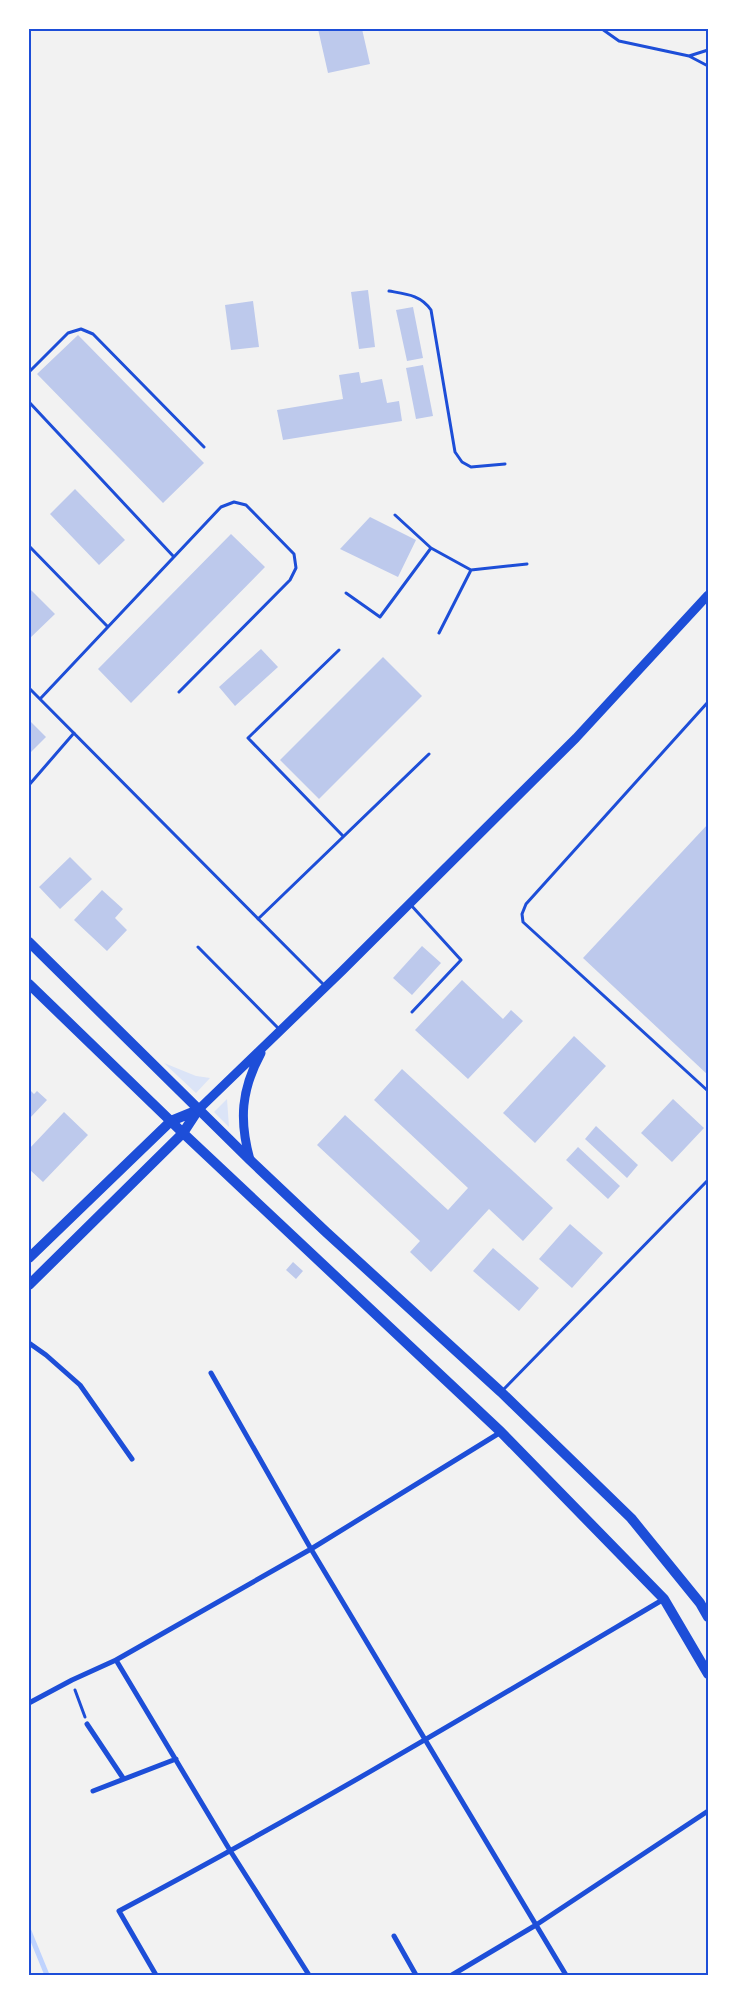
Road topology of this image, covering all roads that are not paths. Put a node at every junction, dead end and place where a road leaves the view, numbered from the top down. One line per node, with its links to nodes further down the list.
1 (602, 29): 3 (lane)
2 (708, 50): 3 (lane)
3 (689, 56): 4 (lane)
4 (708, 66)
5 (389, 291): 9 (lane)
6 (29, 372): 8 (lane)
7 (29, 402): 13 (lane)
8 (204, 447)
9 (505, 464)
10 (395, 516): 12 (lane)
11 (29, 546): 18 (lane)
12 (431, 548): 15 (lane); 16 (lane)
13 (174, 557): 18 (lane); 22 (lane)
14 (527, 564): 15 (lane)
15 (471, 570): 19 (lane)
16 (346, 593)
17 (708, 594): 29 (street)
18 (108, 627): 23 (lane)
19 (439, 633)
20 (339, 650): 28 (lane)
21 (29, 688): 23 (lane)
22 (179, 692)
23 (40, 699): 25 (lane)
24 (708, 702): 38 (lane)
25 (74, 733): 27 (lane); 30 (lane)
26 (429, 754): 28 (lane)
27 (29, 785)
28 (343, 836): 30 (lane)
29 (410, 903): 34 (street); 35 (lane)
30 (258, 918): 34 (lane)
31 (29, 942): 39 (main road)
32 (198, 947): 36 (lane)
33 (29, 984): 40 (main road)
34 (326, 986): 36 (street)
35 (412, 1012)
36 (281, 1030): 37 (street)
37 (264, 1046): 39 (street); 42 (street)
38 (708, 1091)
39 (198, 1110): 40 (main road); 41 (main road); 42 (main road)
40 (170, 1121): 41 (main road); 44 (main road)
41 (183, 1133): 45 (main road); 49 (main road)
42 (250, 1160): 48 (main road)
43 (708, 1180): 48 (lane)
44 (29, 1258)
45 (29, 1285)
46 (29, 1343): 50 (street)
47 (211, 1373): 51 (street)
48 (501, 1392): 53 (main road)
49 (501, 1432): 51 (street); 52 (main road)
50 (132, 1458)
51 (311, 1549): 54 (street); 58 (street)
52 (664, 1599): 55 (main road); 58 (street)
53 (708, 1617)
54 (116, 1660): 56 (street); 59 (street)
55 (708, 1674)
56 (29, 1703)
57 (87, 1724): 60 (street)
58 (426, 1740): 63 (street); 64 (street)
59 (176, 1759): 60 (street); 63 (street)
60 (123, 1778): 61 (street)
61 (93, 1791)
62 (708, 1811): 64 (street)
63 (231, 1852): 66 (street); 67 (street)
64 (536, 1924): 69 (street); 70 (street)
65 (394, 1936): 68 (street)
66 (156, 1975)
67 (309, 1975)
68 (416, 1975)
69 (452, 1975)
70 (566, 1975)

